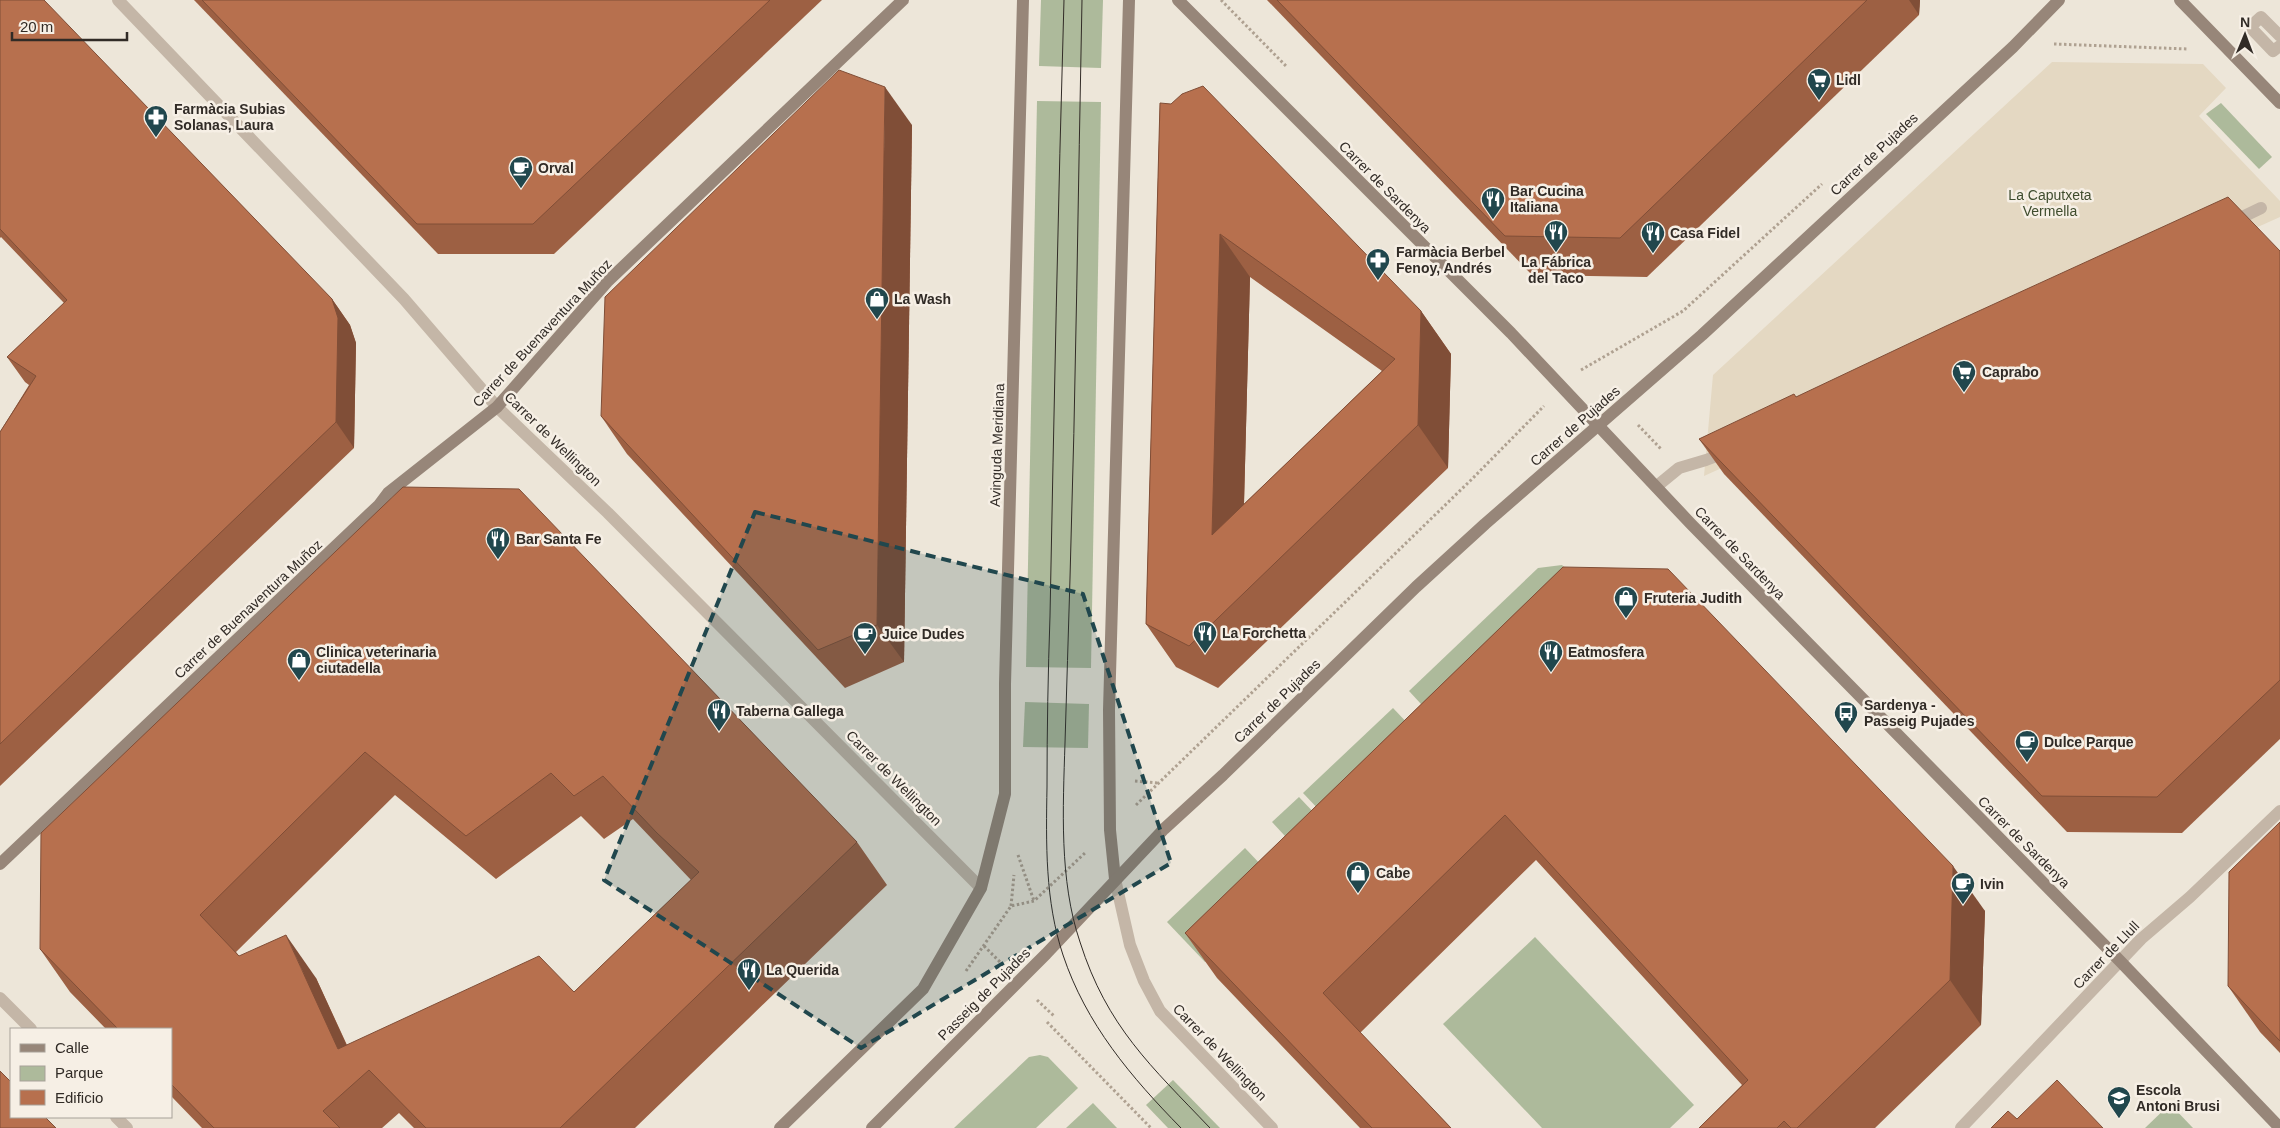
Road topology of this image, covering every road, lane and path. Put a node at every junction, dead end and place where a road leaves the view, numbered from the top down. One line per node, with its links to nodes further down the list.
1 (118, 0): 17 (street, Carrer de Wellington)
2 (902, 0): 17 (street, Carrer de Buenaventura Muñoz)
3 (1023, 0): 29 (street, Avinguda Meridiana)
4 (1129, 0): 28 (street)
5 (1178, 0): 16 (street, Carrer de Sardenya)
6 (2059, 0): 18 (street, Carrer de Pujades)
7 (2180, 0): 12 (street)
8 (2280, 36): 10 (street)
9 (2050, 44): 11 (path)
10 (2280, 46)
11 (2196, 49)
12 (2280, 103)
13 (2261, 208): 14 (street)
14 (2218, 228)
15 (1683, 310): 16 (path, Carrer de Pujades)
16 (1562, 387): 18 (street, Carrer de Sardenya); 22 (path, Carrer de Pujades)
17 (497, 407): 27 (street, Carrer de Buenaventura Muñoz); 29 (street, Carrer de Wellington)
18 (1599, 425): 20 (street, Carrer de Sardenya); 28 (street, Carrer de Pujades)
19 (1734, 448): 20 (street)
20 (1657, 486): 32 (street, Carrer de Sardenya)
21 (1132, 781): 22 (path)
22 (1158, 783): 23 (path, Carrer de Pujades)
23 (1152, 789)
24 (2280, 811): 32 (street, Carrer de Llull)
25 (1089, 849): 30 (path, Passeig de Pujades)
26 (1016, 850): 30 (path)
27 (0, 864)
28 (1115, 879): 43 (street, Passeig de Pujades); 45 (street, Carrer de Wellington)
29 (981, 888): 42 (street)
30 (1034, 901): 31 (path, Passeig de Pujades)
31 (984, 946): 33 (path, Passeig de Pujades); 34 (path, Passeig de Pujades)
32 (2120, 961): 46 (street, Carrer de Llull); 47 (street, Carrer de Sardenya)
33 (1002, 964)
34 (970, 967)
35 (0, 998): 39 (street)
36 (1044, 1006): 37 (path)
37 (1054, 1016)
38 (1048, 1022): 44 (path)
39 (30, 1028)
40 (117, 1118): 41 (street)
41 (127, 1128)
42 (780, 1128)
43 (872, 1128)
44 (1151, 1128)
45 (1272, 1128)
46 (1960, 1128)
47 (2280, 1128)

